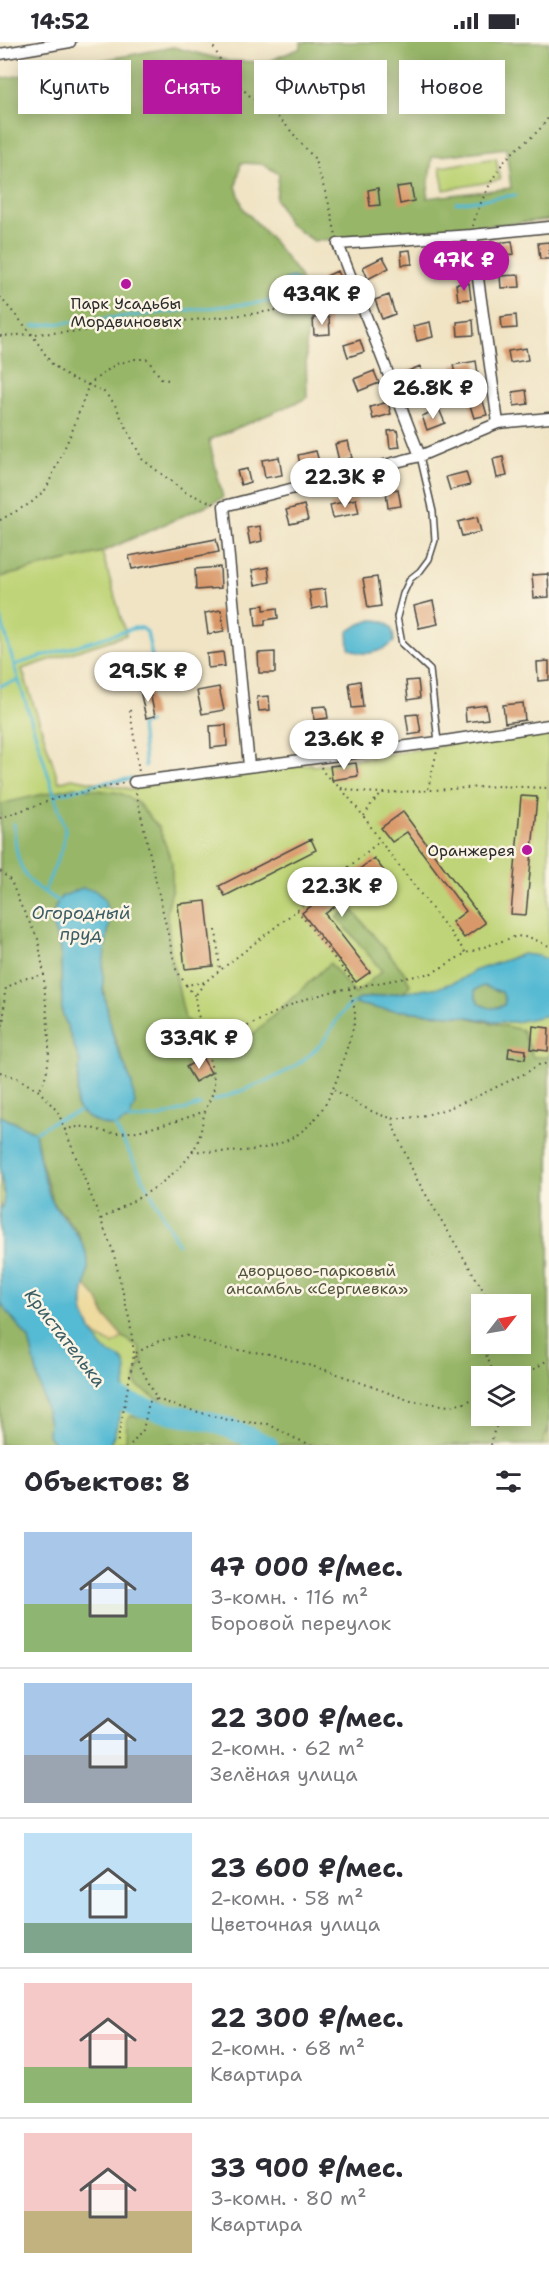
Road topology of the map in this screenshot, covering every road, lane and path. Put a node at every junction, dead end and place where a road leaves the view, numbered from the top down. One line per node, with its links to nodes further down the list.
1 (70, 42): 3 (street)
2 (211, 42): 7 (path)
3 (0, 54)
4 (549, 116): 6 (path)
5 (549, 227): 6 (street)
6 (472, 235): 7 (street); 15 (street)
7 (338, 244): 9 (street)
8 (0, 297): 10 (path)
9 (359, 298): 10 (path); 16 (street)
10 (31, 333): 11 (path); 13 (path)
11 (0, 336)
12 (168, 380): 13 (path)
13 (89, 384): 17 (path); 18 (path)
14 (549, 418): 15 (street)
15 (498, 423): 16 (street)
16 (420, 456): 17 (street); 21 (lane)
17 (224, 506): 23 (street)
18 (0, 520)
19 (130, 711): 24 (path)
20 (549, 725): 21 (street)
21 (438, 744): 22 (street); 27 (path)
22 (316, 758): 23 (street); 25 (path)
23 (249, 766): 24 (street)
24 (137, 781): 30 (path); 40 (path)
25 (340, 788): 28 (path); 29 (path)
26 (549, 788): 27 (path)
27 (428, 790): 28 (path)
28 (383, 793): 29 (path)
29 (364, 816): 31 (path)
30 (0, 818)
31 (380, 841): 33 (path); 36 (path)
32 (0, 871): 38 (path)
33 (297, 910): 37 (path); 41 (path)
34 (216, 930): 37 (path)
35 (549, 946): 36 (path)
36 (466, 953): 41 (path)
37 (220, 970): 39 (path)
38 (44, 975): 44 (path); 49 (path)
39 (205, 982): 40 (path); 43 (path)
40 (186, 985): 43 (path)
41 (357, 987): 42 (path)
42 (349, 988): 45 (path); 48 (path)
43 (195, 996): 45 (path)
44 (0, 1031)
45 (207, 1046): 50 (path)
46 (549, 1063): 51 (path)
47 (0, 1072): 49 (path)
48 (334, 1090): 51 (path); 53 (path)
49 (39, 1091): 52 (path)
50 (205, 1110): 52 (path); 53 (path)
51 (393, 1118): 55 (path)
52 (64, 1130): 54 (path)
53 (192, 1151): 54 (path)
54 (101, 1219): 56 (path)
55 (485, 1294)
56 (134, 1354): 59 (path); 60 (path); 62 (path)
57 (549, 1359): 58 (path)
58 (531, 1371)
59 (157, 1399): 63 (path); 64 (path)
60 (471, 1400)
61 (496, 1426): 65 (path)
62 (117, 1445)
63 (131, 1445)
64 (312, 1445)
65 (492, 1445)

